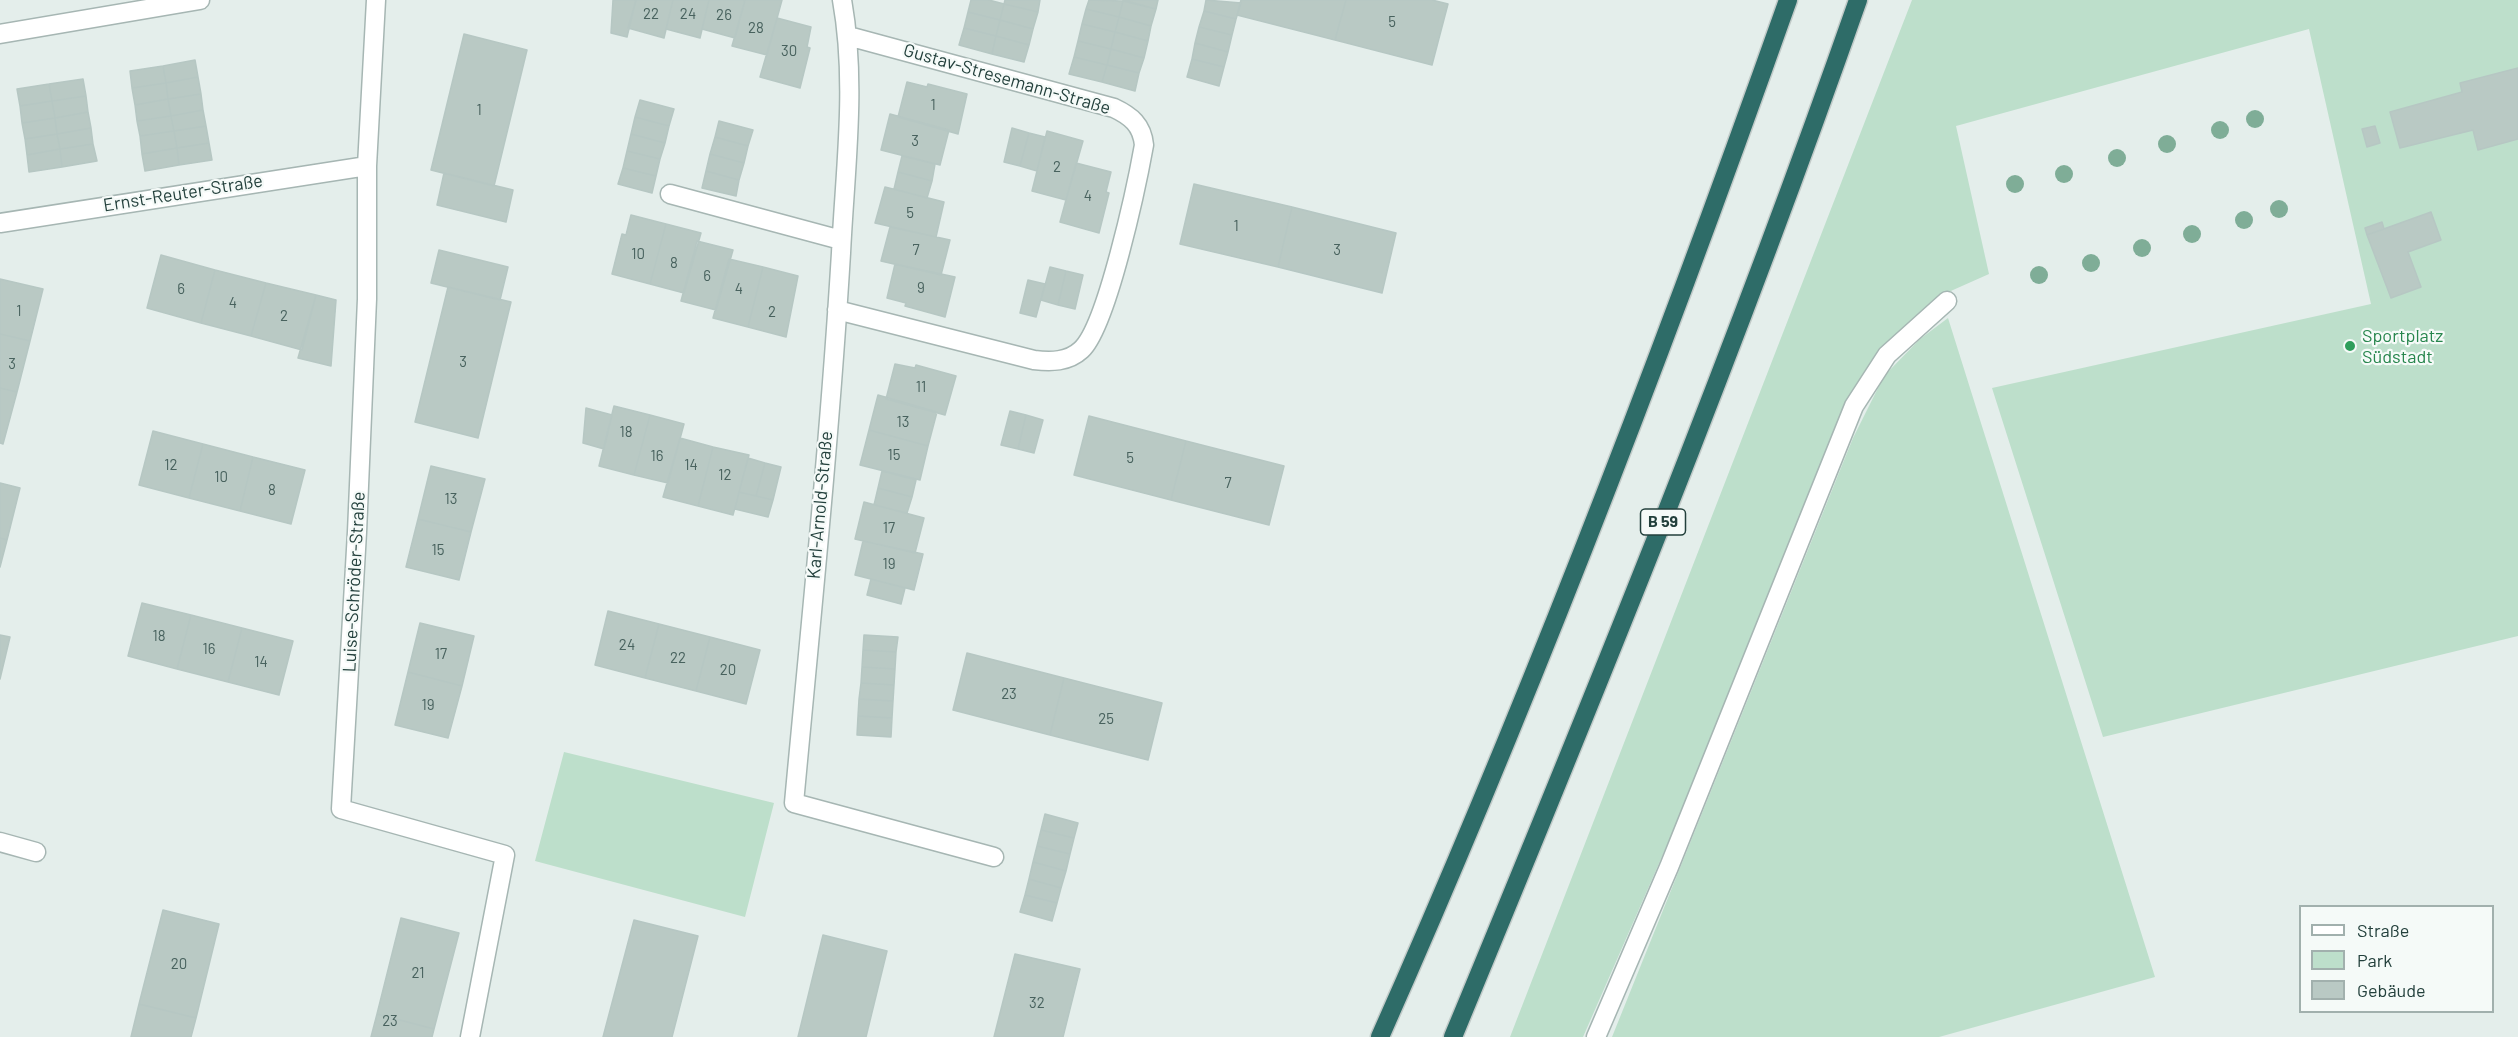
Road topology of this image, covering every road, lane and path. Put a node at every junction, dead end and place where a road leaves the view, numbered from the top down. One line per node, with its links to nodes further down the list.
1 (200, 0): 6 (street)
2 (376, 0): 8 (street, Luise-Schröder-Straße)
3 (842, 0): 7 (street, Karl-Arnold-Straße)
4 (1788, 0): 18 (highway)
5 (1858, 0): 19 (highway, B 59)
6 (0, 34)
7 (848, 36): 11 (street, Karl-Arnold-Straße); 13 (street, Gustav-Stresemann-Straße)
8 (367, 166): 10 (street, Ernst-Reuter-Straße); 17 (street, Luise-Schröder-Straße)
9 (670, 194): 11 (street)
10 (0, 223)
11 (841, 240): 13 (street, Karl-Arnold-Straße)
12 (1947, 300): 20 (street)
13 (837, 310): 16 (street, Karl-Arnold-Straße)
14 (0, 842): 15 (street)
15 (36, 852)
16 (994, 856)
17 (470, 1037)
18 (1380, 1037)
19 (1453, 1037)
20 (1596, 1037)

